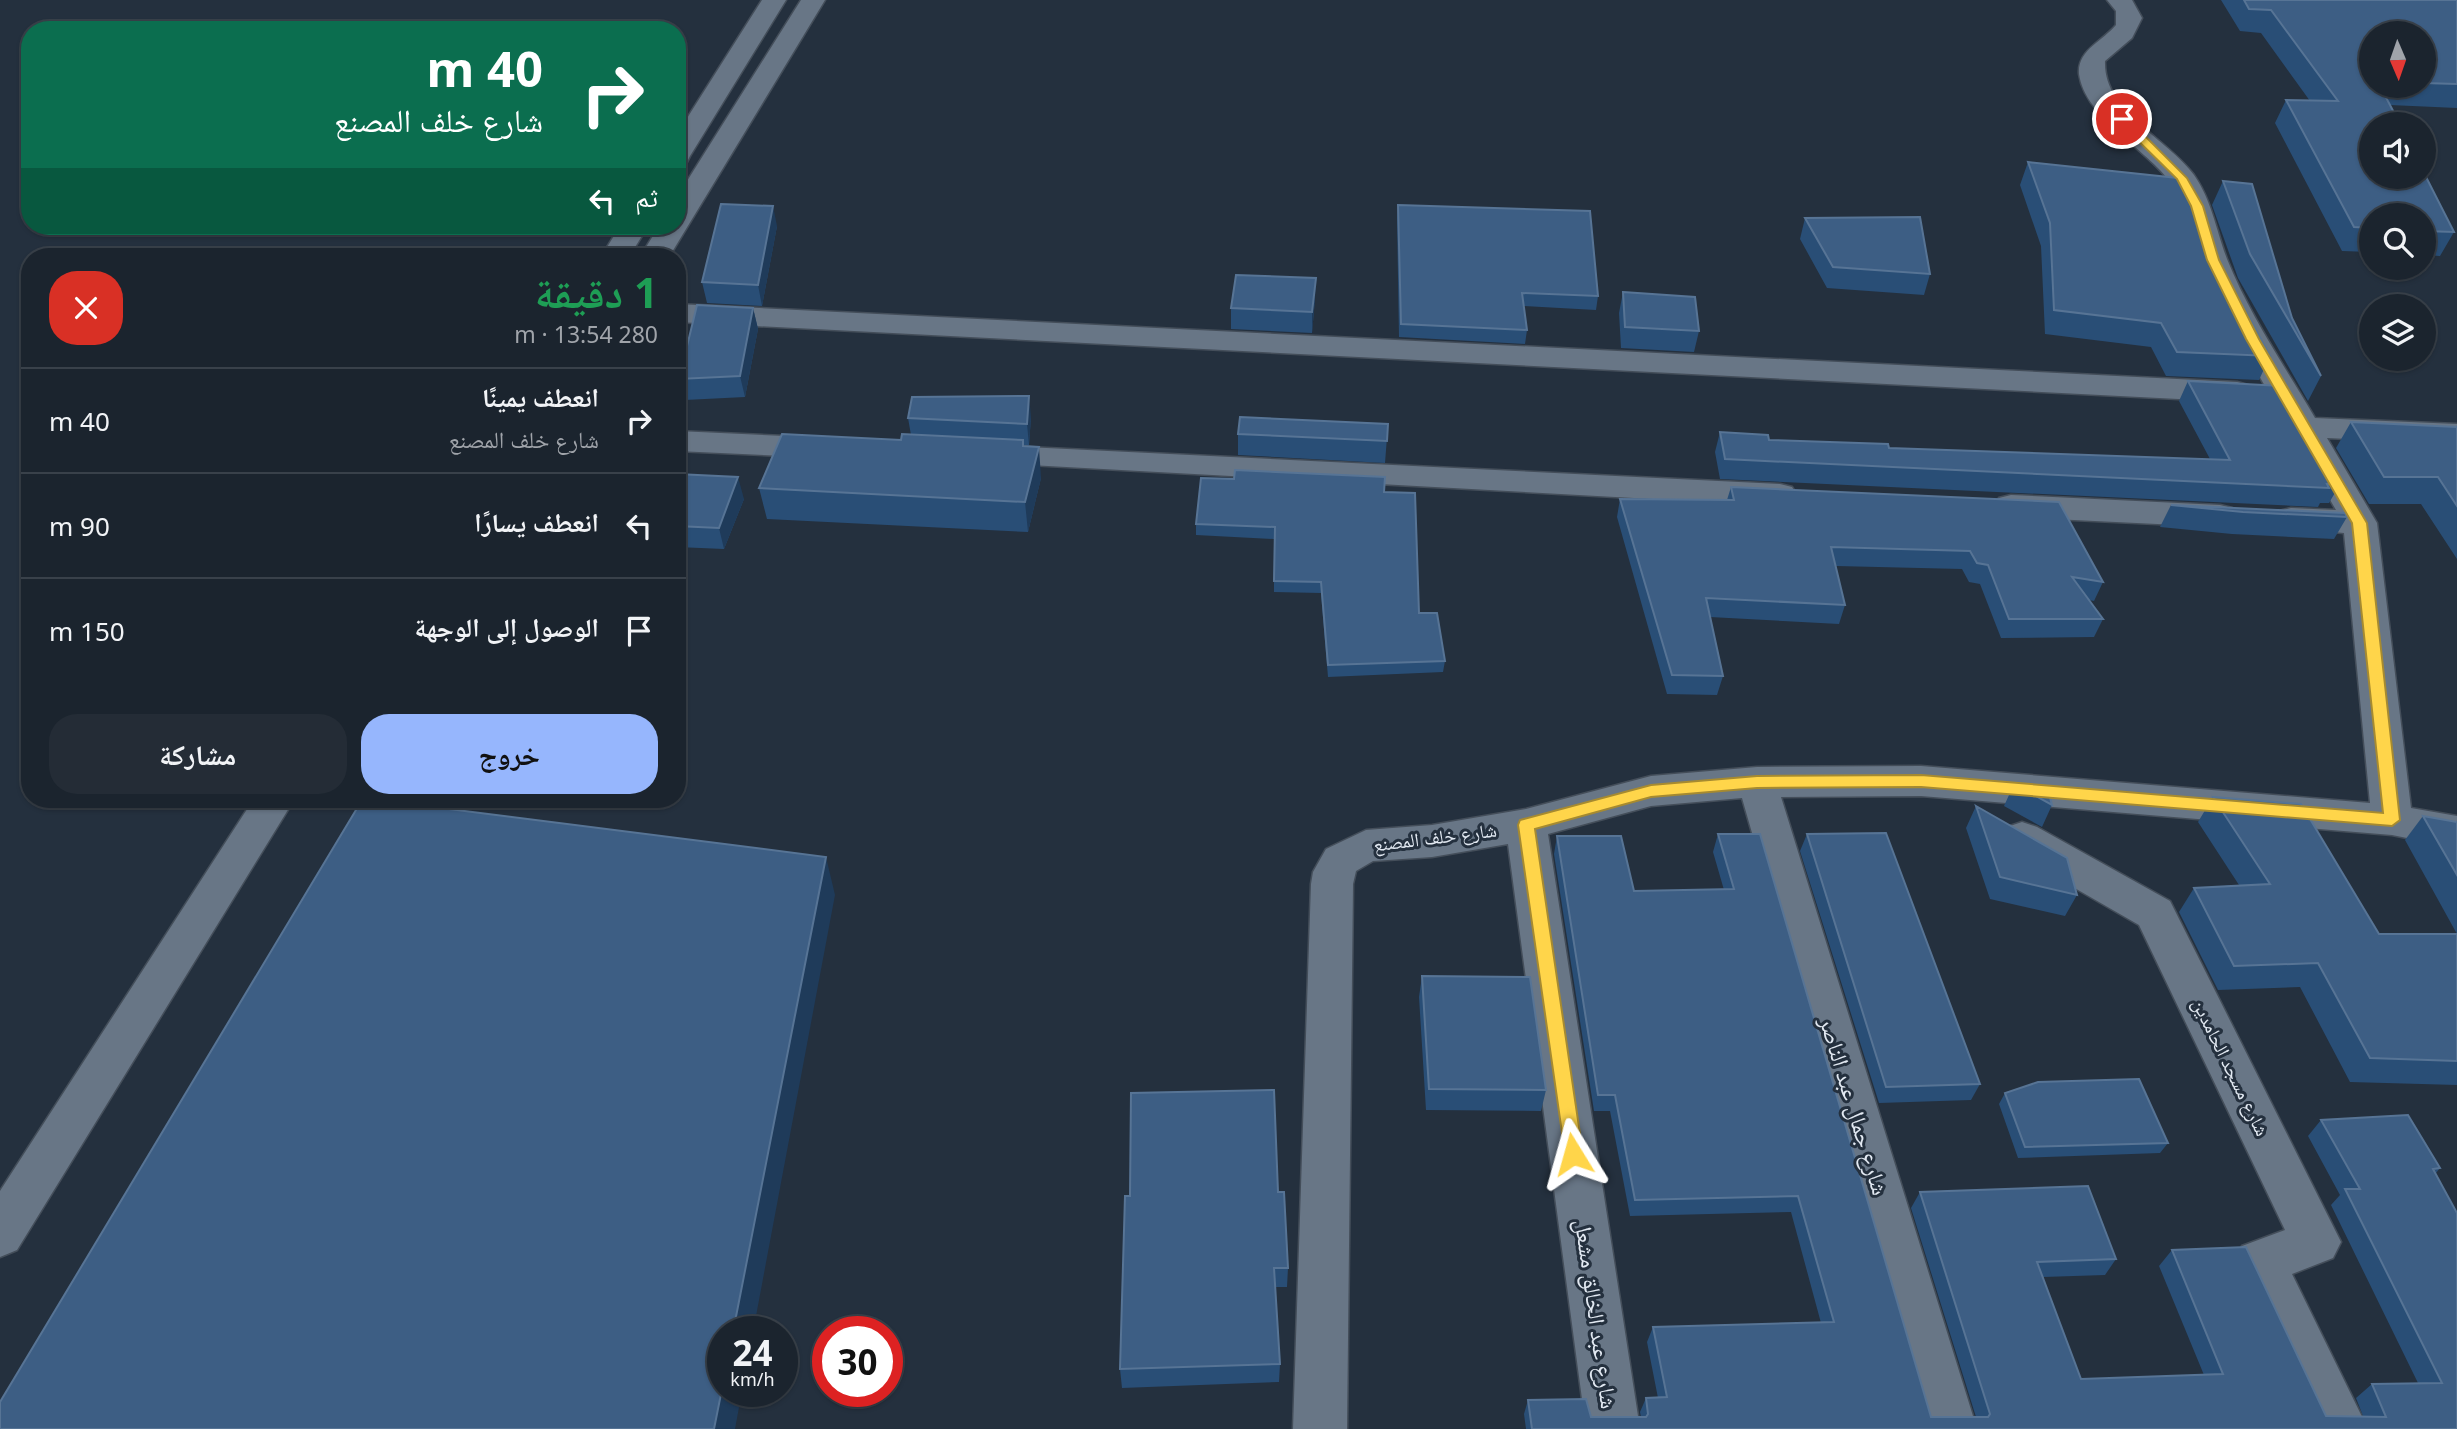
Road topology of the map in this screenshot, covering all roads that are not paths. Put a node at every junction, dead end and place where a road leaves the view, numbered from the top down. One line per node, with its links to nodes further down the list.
1 (774, 0): 4 (street)
2 (813, 0): 5 (street)
3 (2119, 0): 7 (street)
4 (686, 142)
5 (686, 205)
6 (686, 313): 7 (street)
7 (2284, 394): 8 (street)
8 (2303, 427): 9 (street); 15 (street)
9 (2457, 434)
10 (686, 441): 11 (street)
11 (866, 449)
12 (960, 454): 13 (street)
13 (1812, 496)
14 (1976, 504): 15 (street)
15 (2360, 523): 19 (street)
16 (1921, 781): 17 (street, شارع خلف المصنع); 19 (street, شارع خلف المصنع); 26 (street, شارع مسجد الحامدين)
17 (1757, 782): 20 (street, شارع خلف المصنع); 25 (street, شارع جمال عبد الناصر)
18 (269, 808): 22 (street)
19 (2392, 820): 21 (street, شارع خلف المصنع)
20 (1526, 825): 23 (street, شارع خلف المصنع); 24 (street, شارع عبد الخالق مشعل)
21 (2457, 832)
22 (0, 1234)
23 (1320, 1429)
24 (1613, 1429)
25 (1950, 1429)
26 (2342, 1429)

